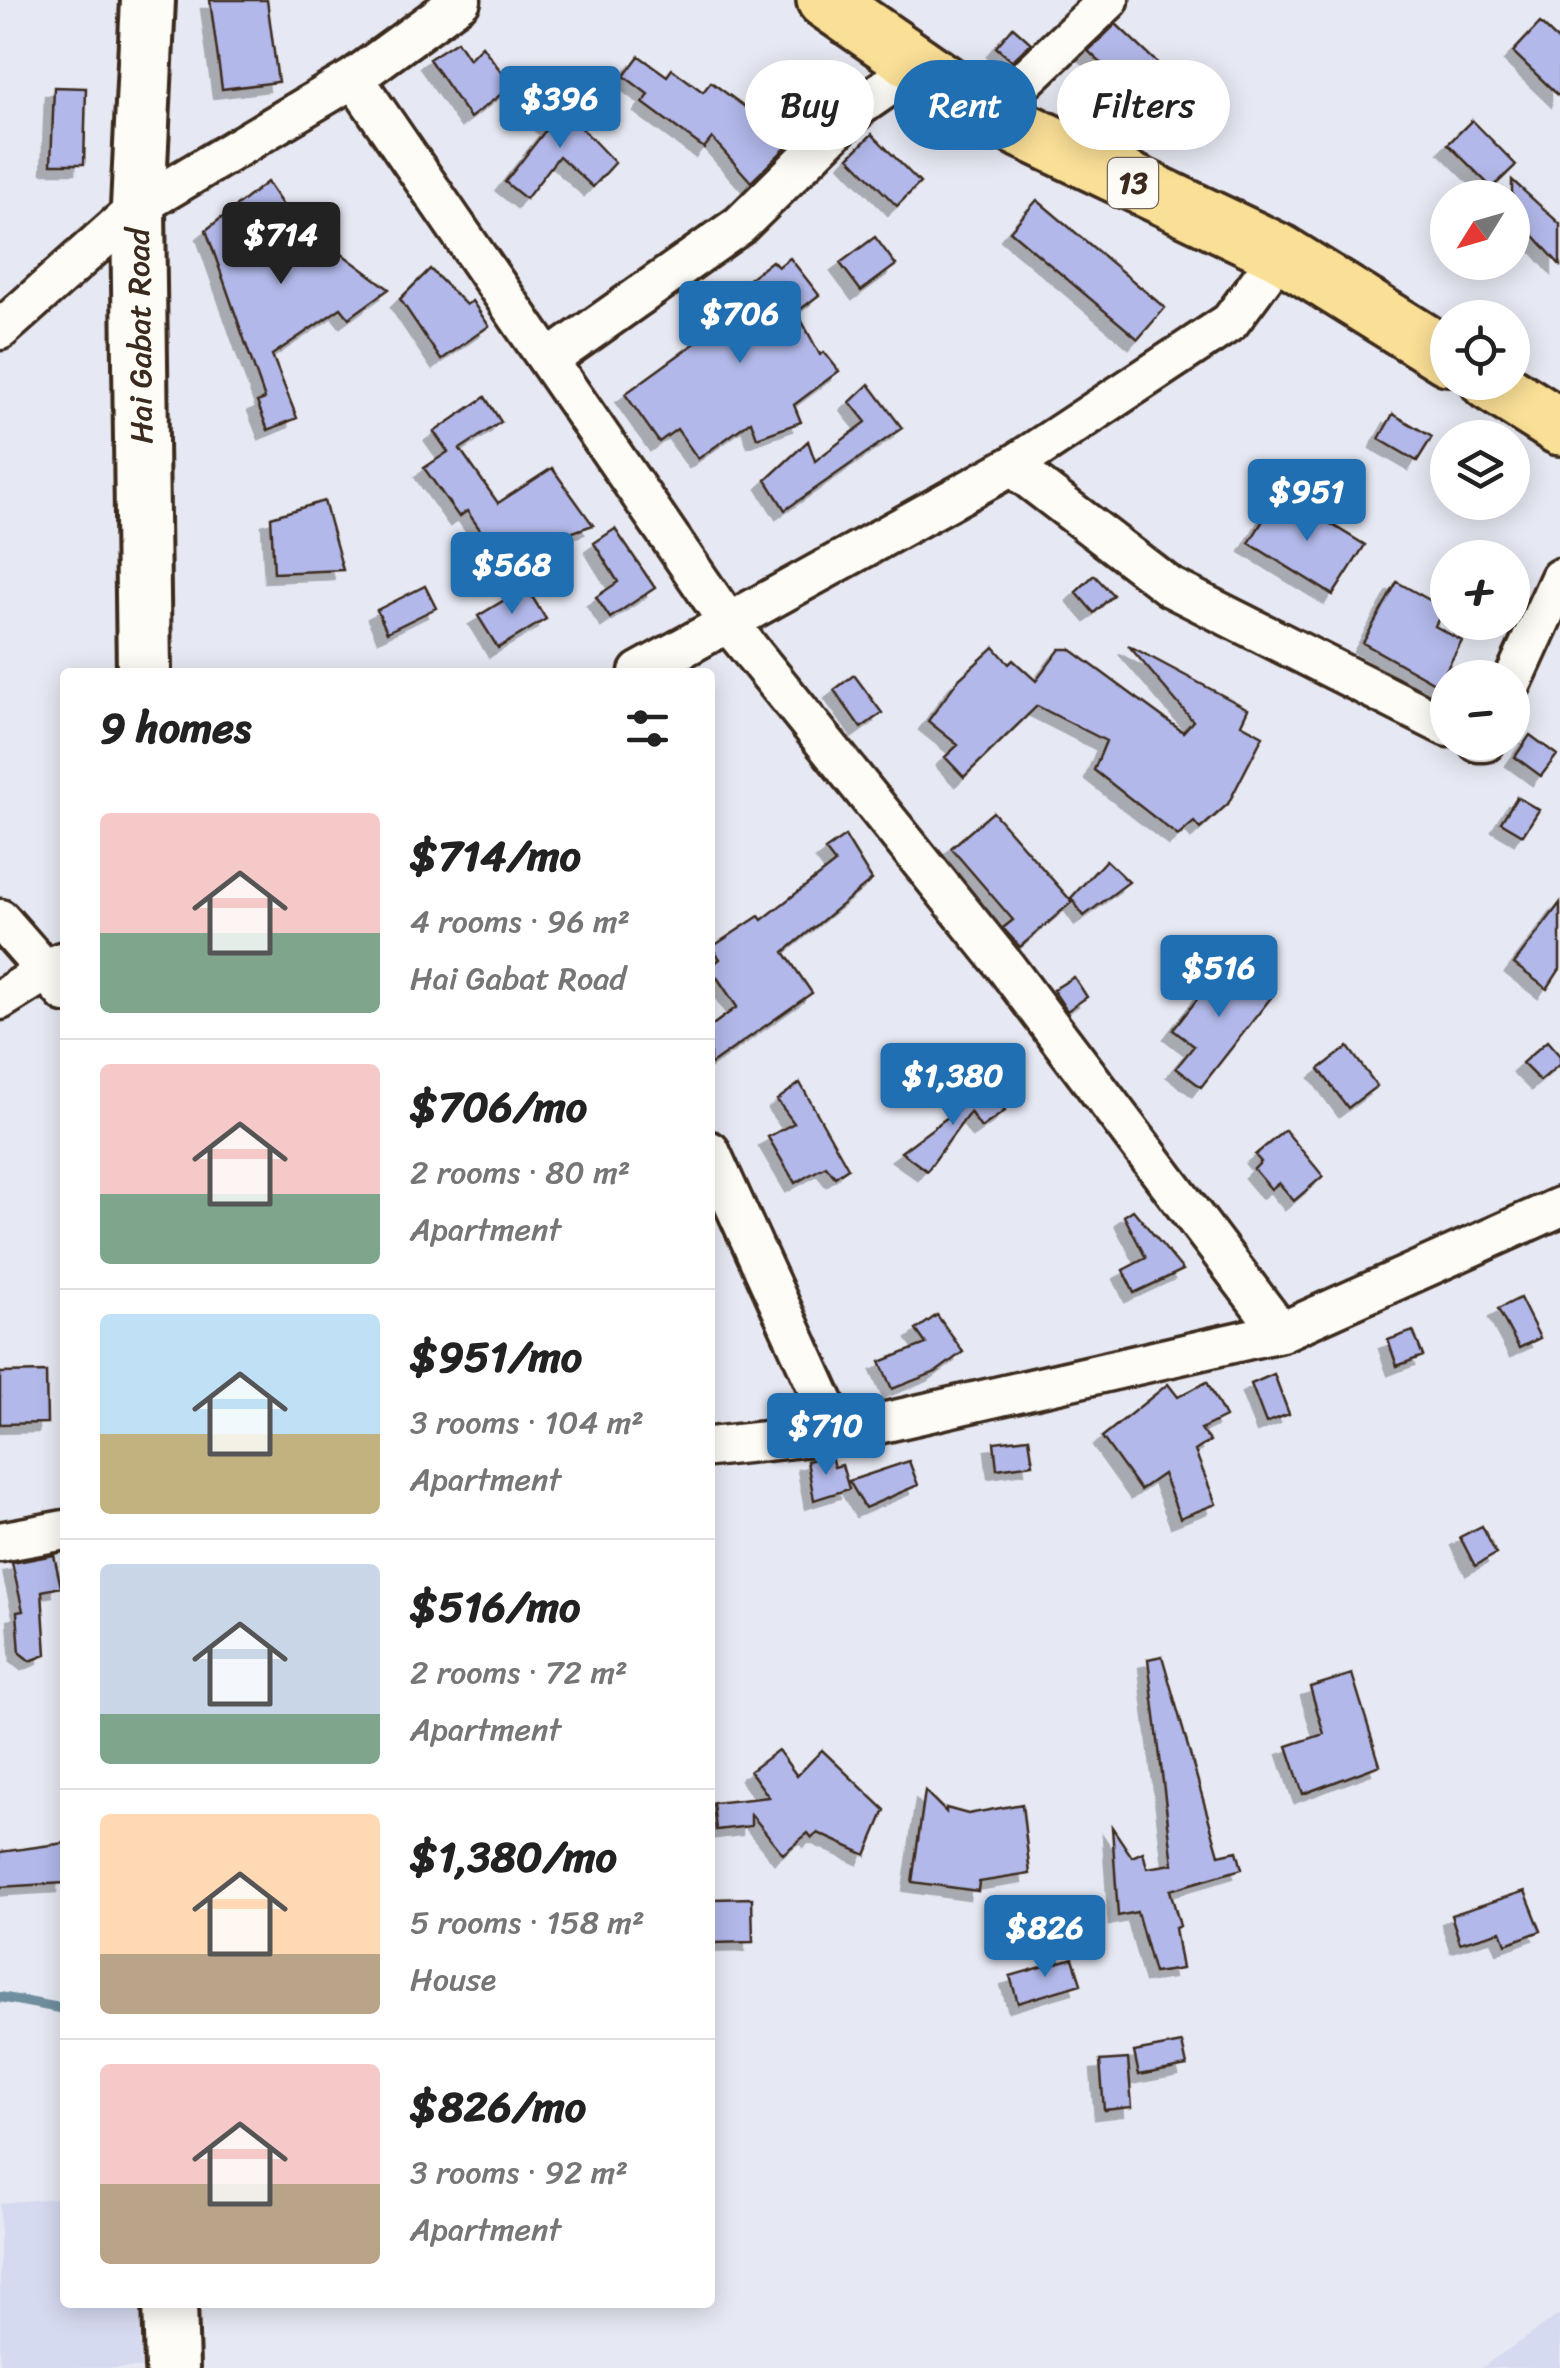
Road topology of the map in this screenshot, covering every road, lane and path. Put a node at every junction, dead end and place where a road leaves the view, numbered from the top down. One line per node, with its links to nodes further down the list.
1 (148, 0): 10 (street, Hai Gabat Road)
2 (461, 0): 7 (street)
3 (824, 0): 5 (main road, 13)
4 (1109, 0): 6 (street)
5 (912, 60)
6 (1037, 68)
7 (354, 78): 10 (street); 14 (street)
8 (894, 82): 14 (street)
9 (1037, 137): 11 (main road, 13)
10 (138, 207): 12 (street); 21 (street, Hai Gabat Road)
11 (1280, 253): 13 (main road, 13); 17 (street)
12 (0, 330)
13 (1430, 346)
14 (550, 359): 19 (street)
15 (1517, 400): 16 (main road)
16 (1560, 427)
17 (1012, 466): 19 (street); 23 (street)
18 (1560, 578): 20 (street)
19 (730, 626): 22 (street); 29 (street)
20 (1523, 660)
21 (144, 668)
22 (647, 668)
23 (1430, 718)
24 (0, 919): 25 (street)
25 (58, 975): 26 (street)
26 (0, 1000)
27 (715, 1163): 30 (street)
28 (1560, 1207): 29 (street)
29 (1281, 1332): 30 (street)
30 (838, 1433): 31 (street)
31 (715, 1446)
32 (60, 1531): 33 (street)
33 (0, 1542)
34 (170, 2308): 35 (street)
35 (172, 2368)

